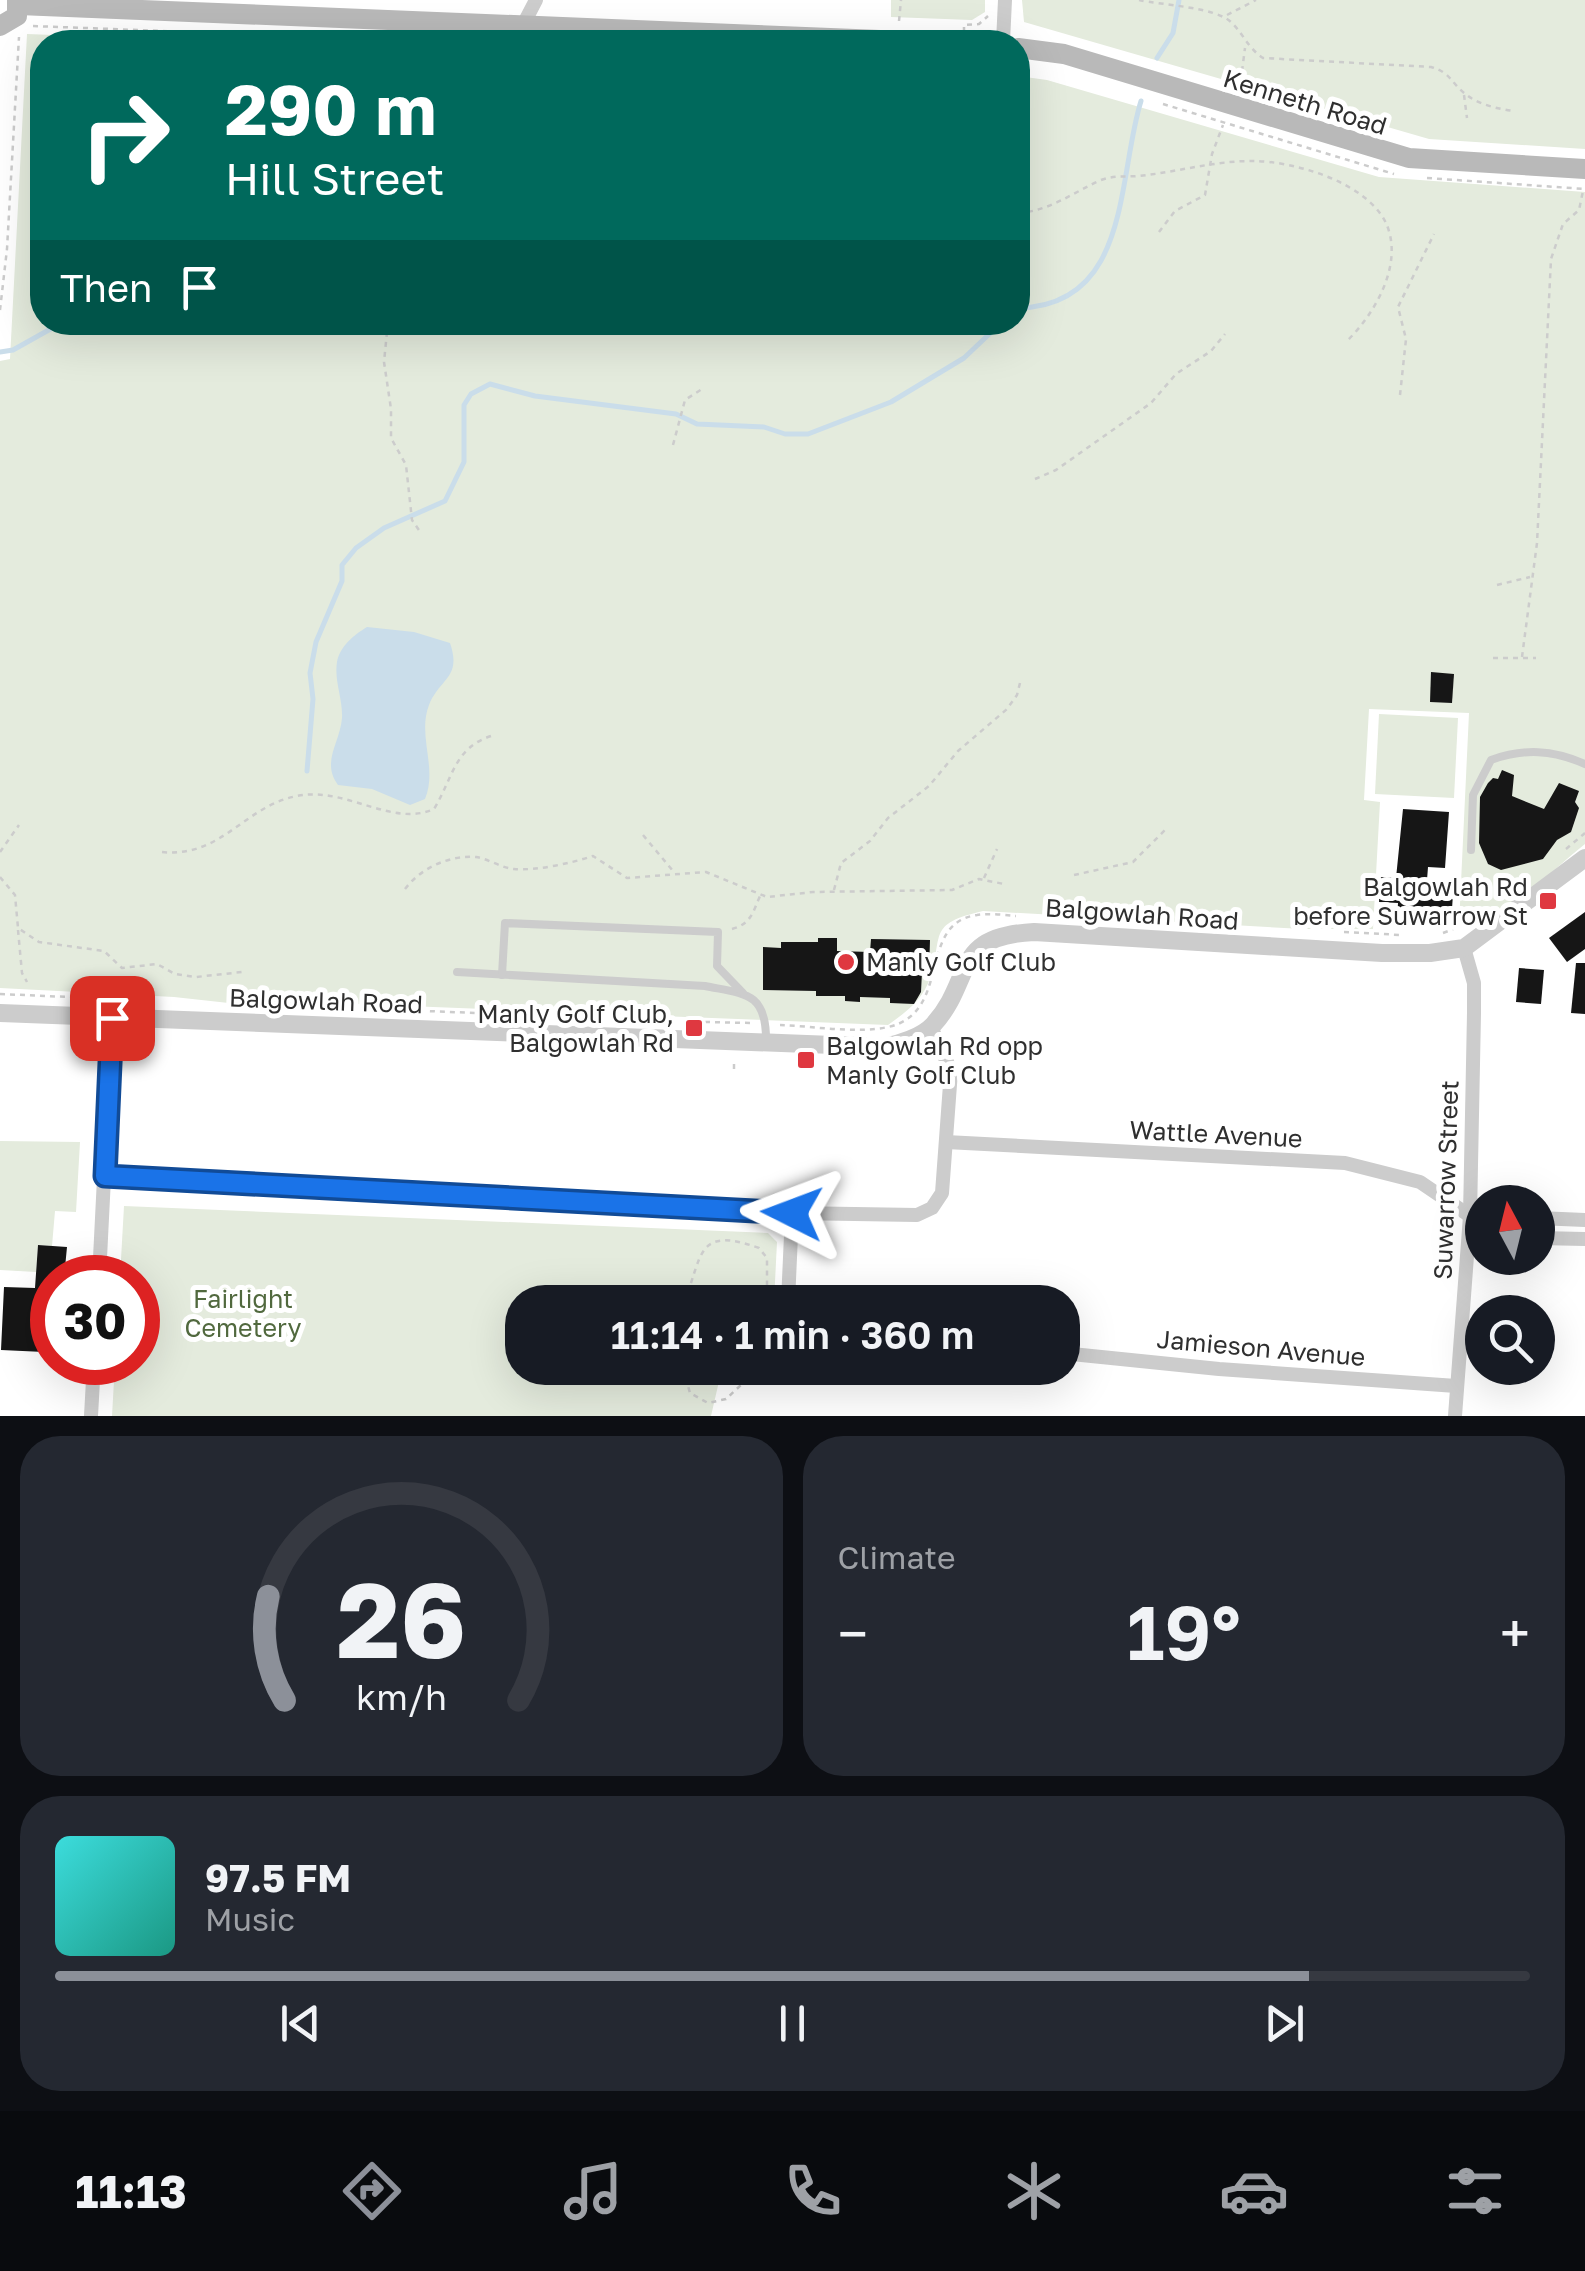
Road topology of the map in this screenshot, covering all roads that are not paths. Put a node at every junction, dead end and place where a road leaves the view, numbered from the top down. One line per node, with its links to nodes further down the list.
1 (536, 0): 4 (street)
2 (1005, 0): 7 (street)
3 (20, 10): 4 (main road); 5 (main road)
4 (523, 25): 6 (main road)
5 (10, 28)
6 (643, 30)
7 (1004, 30)
8 (1030, 50): 9 (main road, Kenneth Road)
9 (1584, 179)
10 (1585, 764): 11 (lane)
11 (1471, 850)
12 (1585, 858): 13 (street)
13 (1464, 948): 19 (street, Balgowlah Road); 23 (street, Suwarrow Street)
14 (456, 972): 15 (lane)
15 (502, 975): 16 (lane); 16 (lane)
16 (743, 993): 20 (lane)
17 (0, 1013): 18 (street, Balgowlah Road)
18 (112, 1018): 20 (street, Balgowlah Road); 22 (street)
19 (931, 1027): 20 (street, Balgowlah Road); 21 (street)
20 (766, 1044)
21 (946, 1142): 24 (street, Wattle Avenue); 25 (street)
22 (105, 1176): 25 (street); 30 (street)
23 (1476, 1185)
24 (1465, 1209)
25 (792, 1213): 32 (street)
26 (1555, 1219): 27 (street)
27 (1585, 1220)
28 (1555, 1238): 29 (street)
29 (1585, 1239)
30 (100, 1255)
31 (1471, 1275): 35 (street, Suwarrow Street)
32 (789, 1285)
33 (1080, 1354): 35 (street, Jamieson Avenue)
34 (93, 1385): 36 (street)
35 (1456, 1386): 37 (street, Suwarrow Street)
36 (91, 1416)
37 (1456, 1416)

